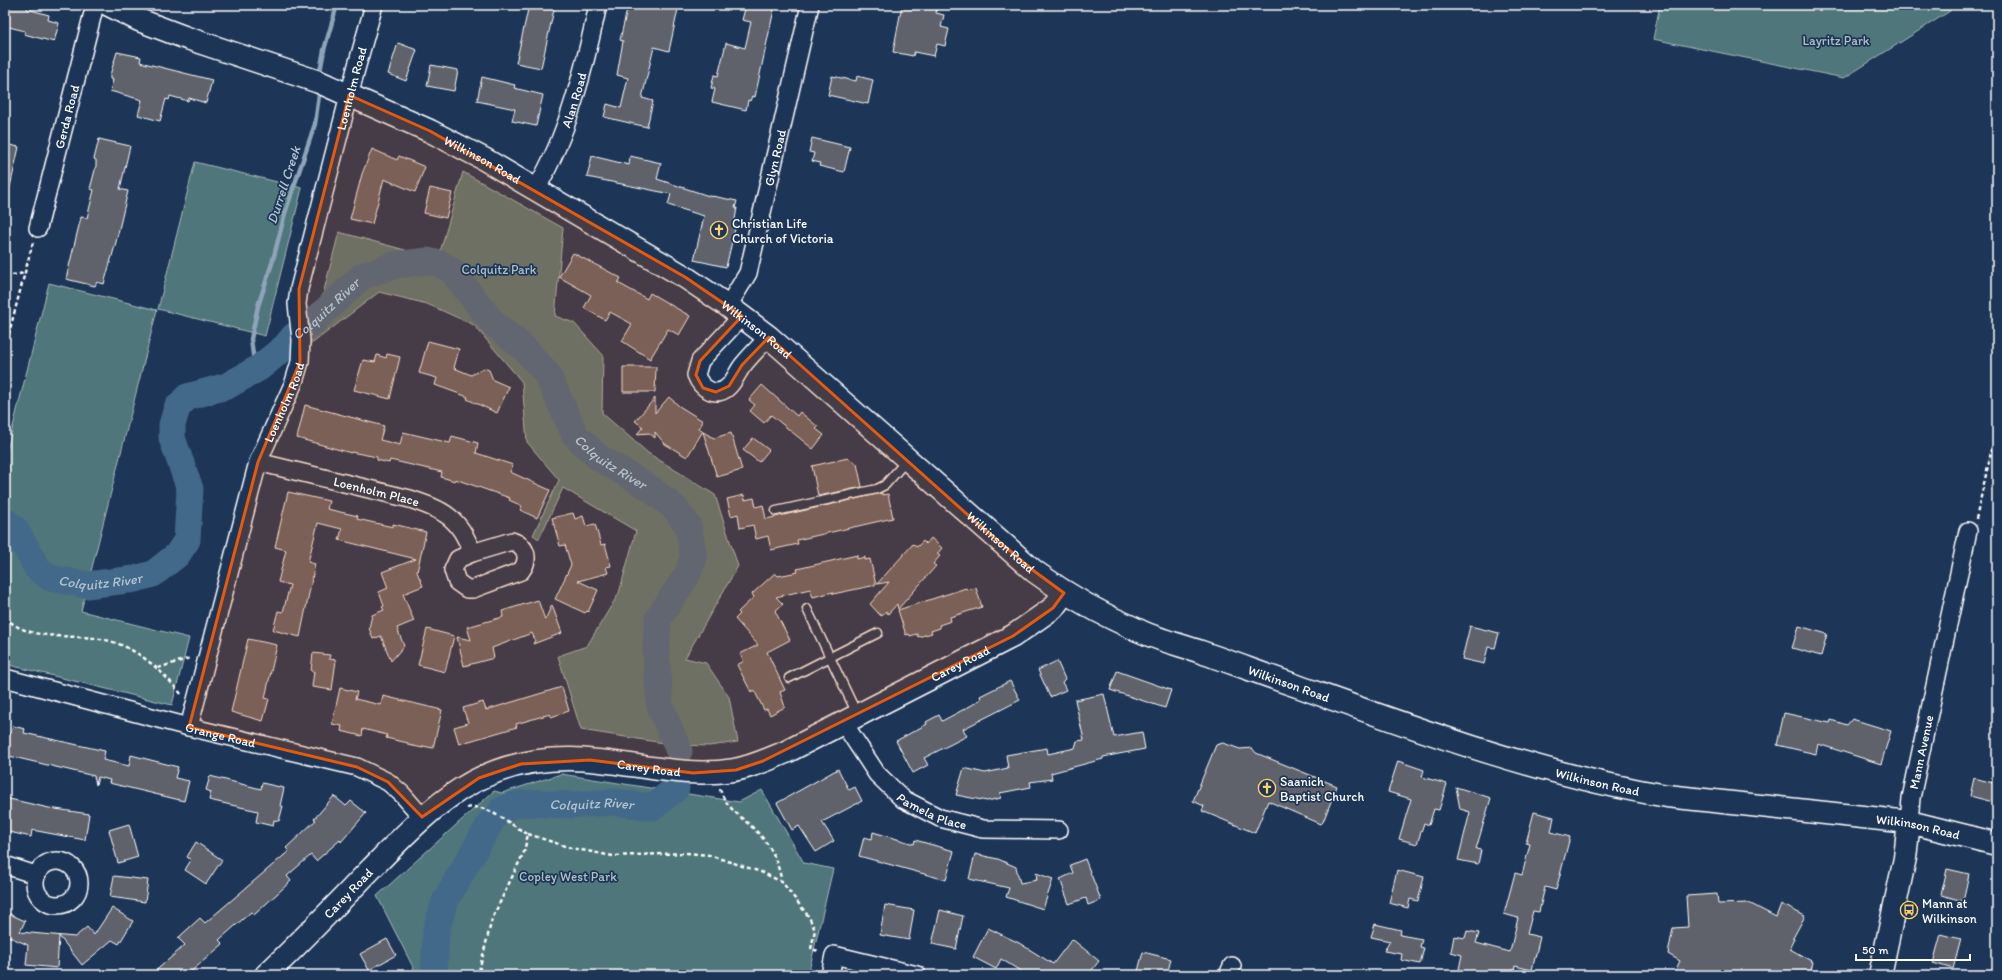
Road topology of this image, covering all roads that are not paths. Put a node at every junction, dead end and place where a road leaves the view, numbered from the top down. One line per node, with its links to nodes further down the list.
1 (95, 5): 8 (street, Gerda Road)
2 (108, 5): 6 (main road, Wilkinson Road)
3 (374, 5): 6 (street, Loenholm Road)
4 (598, 5): 7 (street, Alan Road)
5 (810, 5): 9 (street, Glyn Road)
6 (349, 95): 7 (main road, Wilkinson Road); 12 (street, Loenholm Road)
7 (536, 189): 9 (main road, Wilkinson Road)
8 (38, 228)
9 (735, 311): 10 (main road, Wilkinson Road); 10 (street, Glyn Road)
10 (768, 337): 11 (main road, Wilkinson Road)
11 (907, 460): 13 (lane); 16 (main road, Wilkinson Road)
12 (258, 462): 15 (street, Loenholm Place); 23 (street, Loenholm Road)
13 (776, 511)
14 (1968, 531): 25 (street, Mann Avenue)
15 (472, 552)
16 (1064, 593): 22 (main road, Carey Road); 25 (main road, Wilkinson Road)
17 (807, 609): 19 (lane)
18 (878, 633): 19 (lane)
19 (831, 657): 21 (lane); 22 (lane)
20 (5, 678): 23 (street, Grange Road)
21 (789, 678)
22 (850, 718): 24 (main road, Carey Road); 26 (street, Pamela Place)
23 (189, 727): 24 (street, Grange Road)
24 (422, 817): 30 (main road, Carey Road)
25 (1909, 822): 27 (main road, Wilkinson Road); 33 (main road, Mann Avenue)
26 (1059, 830)
27 (1997, 844)
28 (5, 865): 29 (street)
29 (36, 875)
30 (266, 975)
31 (830, 975): 32 (street)
32 (917, 975)
33 (1880, 975)

